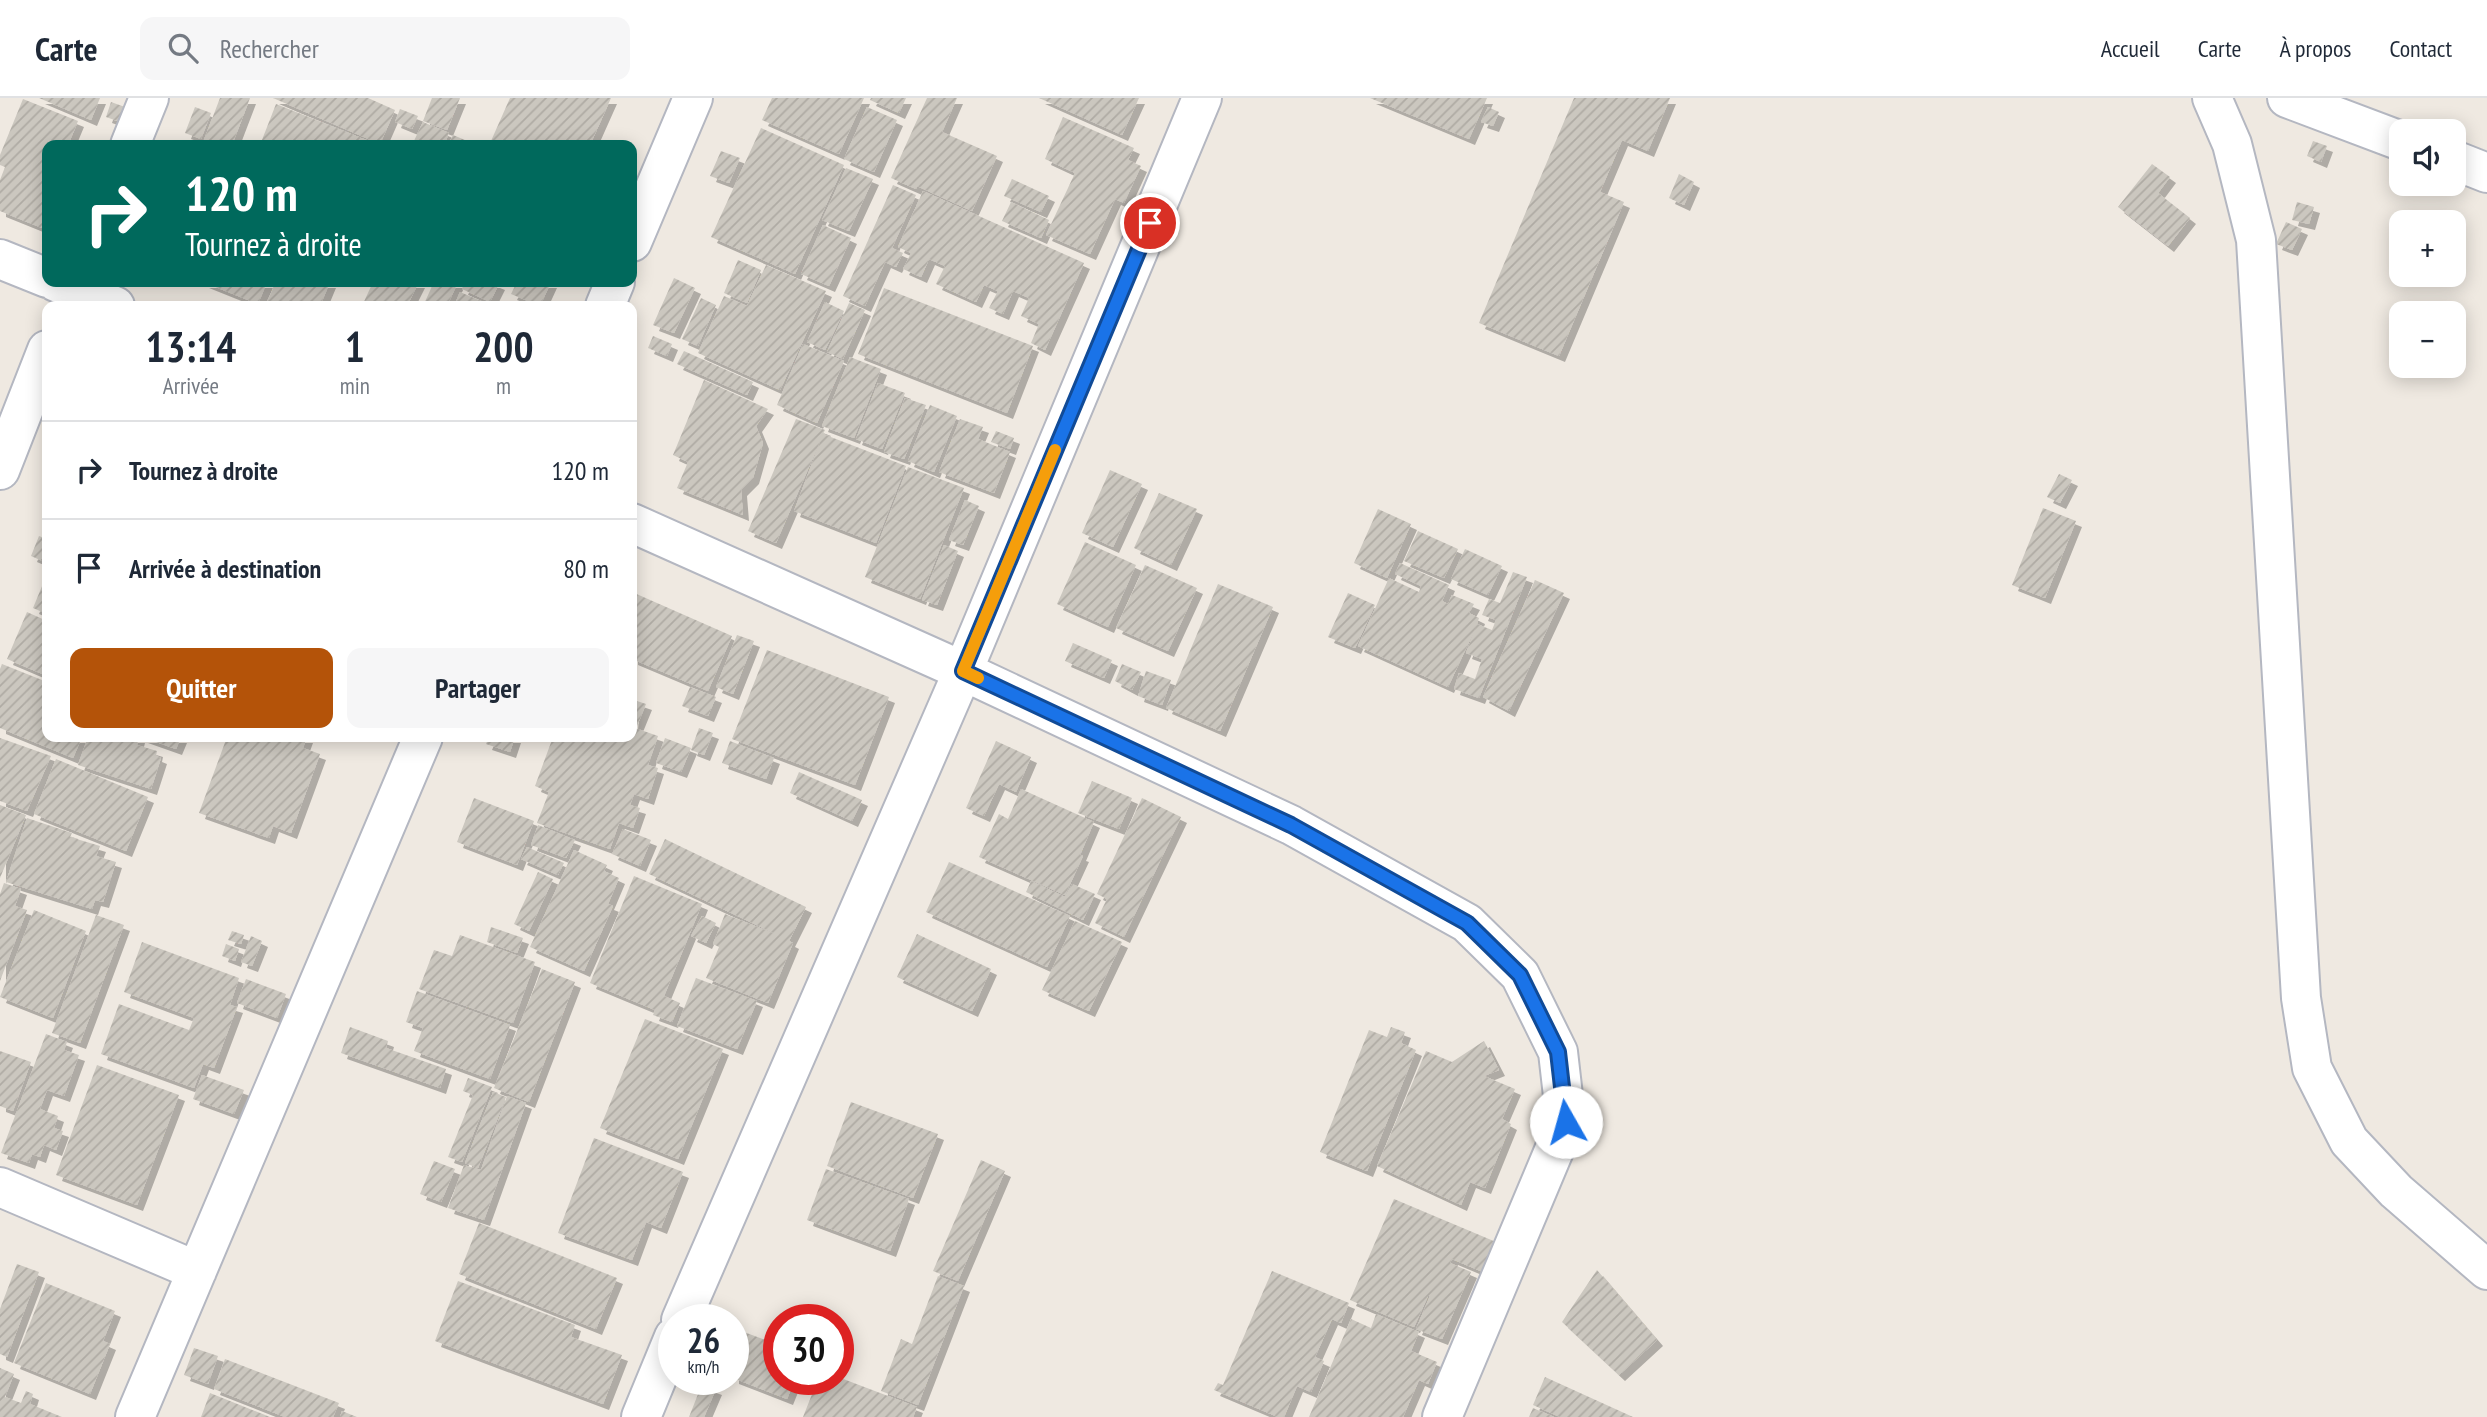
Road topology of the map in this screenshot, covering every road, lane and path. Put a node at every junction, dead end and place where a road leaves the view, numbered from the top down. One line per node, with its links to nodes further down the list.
1 (149, 98): 7 (street)
2 (692, 98): 10 (street)
3 (1202, 98): 18 (street)
4 (2212, 98): 22 (street)
5 (2287, 98): 6 (street)
6 (2389, 136)
7 (132, 140)
8 (2466, 165): 9 (street)
9 (2487, 173)
10 (637, 230)
11 (0, 259): 12 (street)
12 (42, 278)
13 (63, 287): 14 (street)
14 (101, 301)
15 (42, 363): 16 (street)
16 (0, 470)
17 (637, 525): 18 (street)
18 (963, 671): 23 (street); 27 (street)
19 (421, 742): 21 (street)
20 (0, 1187): 21 (street)
21 (197, 1270): 25 (street)
22 (2487, 1270)
23 (688, 1304)
24 (658, 1376): 26 (street)
25 (135, 1417)
26 (641, 1417)
27 (1442, 1417)

